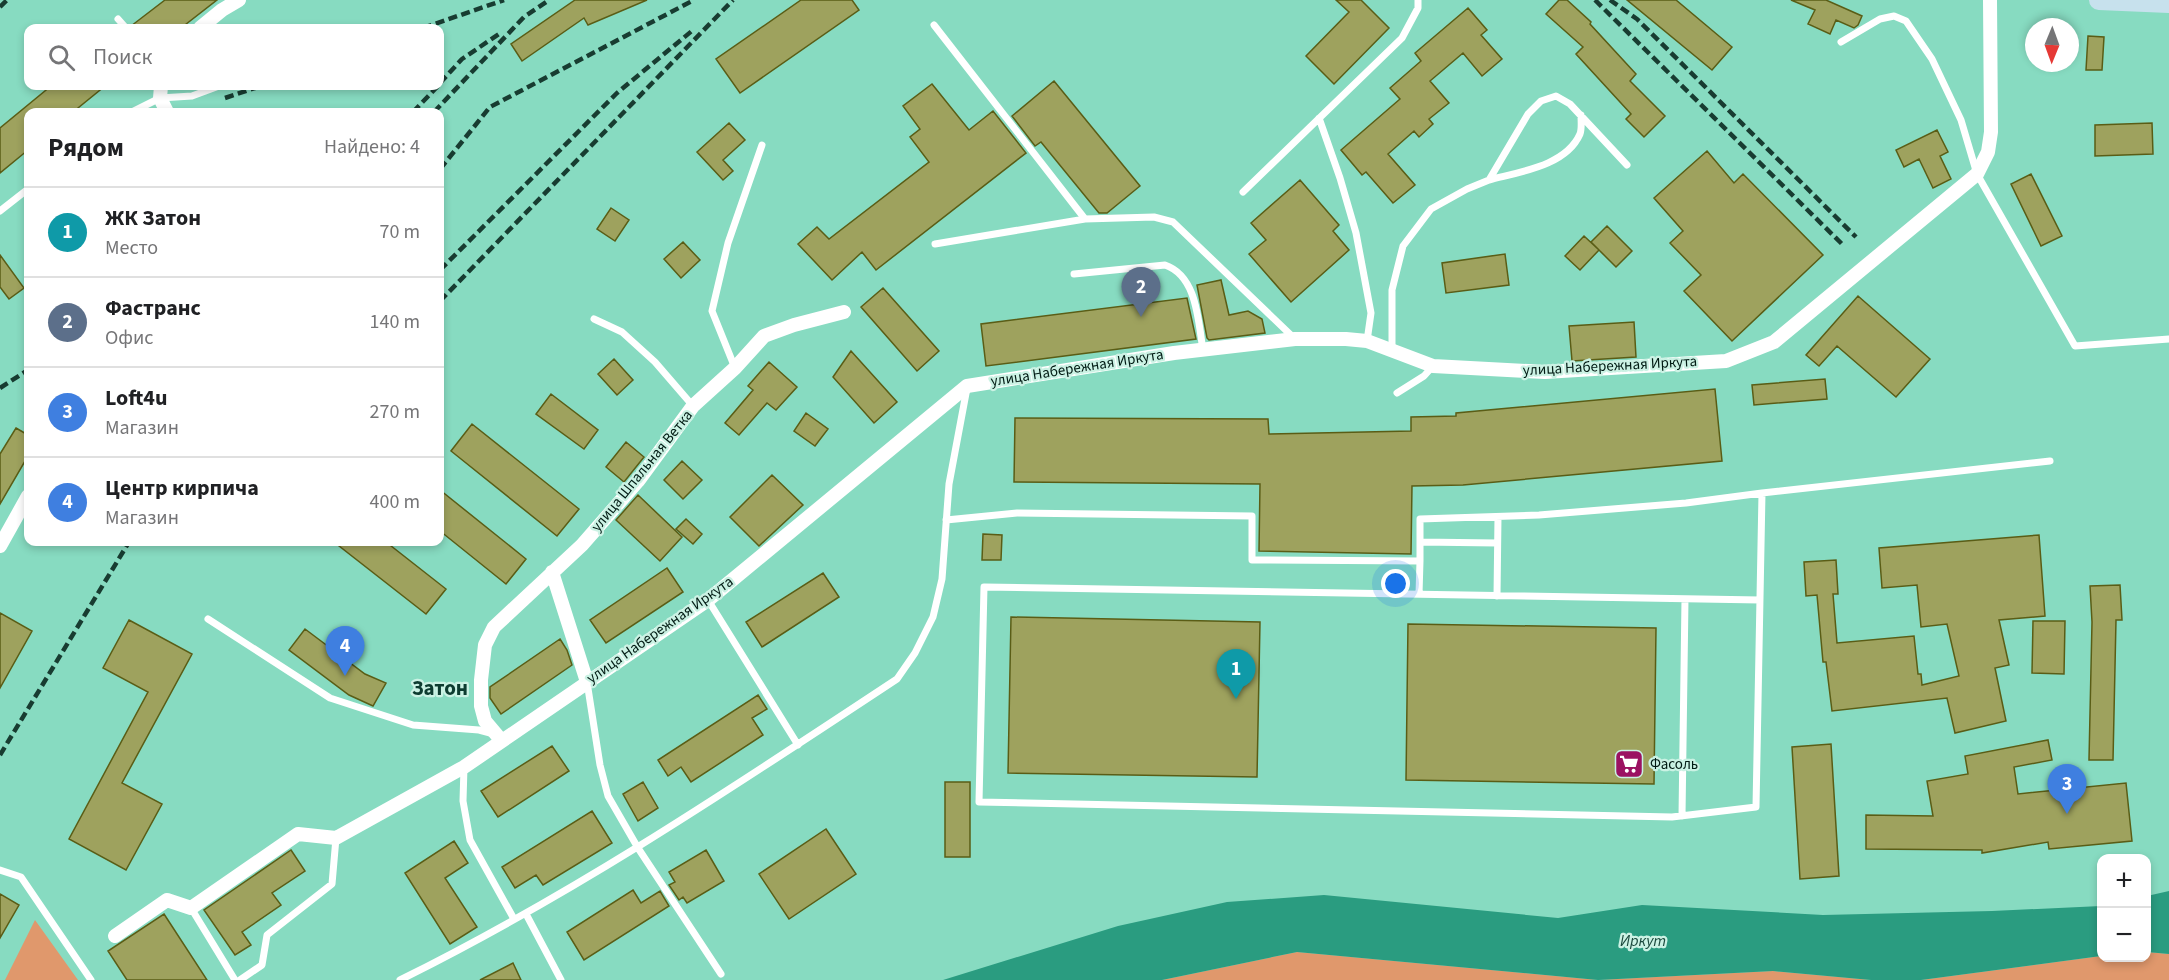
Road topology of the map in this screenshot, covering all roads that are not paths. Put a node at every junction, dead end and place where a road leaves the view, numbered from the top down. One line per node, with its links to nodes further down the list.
1 (239, 0): 8 (street)
2 (1418, 0): 16 (lane)
3 (1990, 0): 19 (street, улица Набережная Иркута)
4 (2099, 0): 5 (main road)
5 (2169, 3)
6 (118, 19): 7 (lane)
7 (122, 24)
8 (205, 24)
9 (934, 25): 24 (lane)
10 (1841, 42): 19 (lane)
11 (208, 90): 12 (lane)
12 (160, 92): 13 (lane); 14 (street)
13 (138, 108)
14 (166, 108)
15 (1581, 115): 18 (lane); 20 (lane); 20 (lane)
16 (1319, 118): 22 (lane); 31 (lane)
17 (762, 145): 35 (lane)
18 (1627, 165)
19 (1977, 174): 30 (lane); 34 (street, улица Набережная Иркута)
20 (1489, 180): 33 (lane)
21 (24, 192): 23 (lane)
22 (1243, 192)
23 (0, 211)
24 (1084, 219): 25 (lane); 29 (lane)
25 (935, 244)
26 (1074, 274): 32 (lane)
27 (844, 312): 35 (street, улица Шпальная Ветка)
28 (594, 319): 38 (lane)
29 (1295, 339): 31 (street, улица Набережная Иркута); 32 (street, улица Набережная Иркута)
30 (2169, 339)
31 (1367, 341): 33 (street, улица Набережная Иркута)
32 (1203, 350): 36 (street, улица Набережная Иркута)
33 (1392, 350): 34 (street, улица Набережная Иркута)
34 (1433, 366): 37 (lane)
35 (735, 368): 38 (street, улица Шпальная Ветка)
36 (967, 386): 43 (lane); 52 (street, улица Набережная Иркута)
37 (1396, 393)
38 (693, 406): 48 (street, улица Шпальная Ветка)
39 (2050, 461): 40 (lane)
40 (1762, 493): 42 (lane); 53 (lane)
41 (24, 503): 46 (street)
42 (1498, 517): 44 (lane); 45 (lane)
43 (946, 520): 47 (lane); 57 (lane)
44 (1420, 542): 45 (lane); 47 (lane)
45 (1497, 543): 50 (lane)
46 (0, 546)
47 (1420, 561): 49 (lane)
48 (552, 572): 55 (street); 56 (street, улица Шпальная Ветка)
49 (1419, 594): 50 (lane); 59 (lane)
50 (1497, 596): 51 (lane)
51 (1684, 598): 53 (lane); 59 (lane)
52 (708, 600): 55 (street, улица Набережная Иркута); 57 (lane)
53 (1760, 600): 59 (lane)
54 (208, 619): 56 (lane)
55 (587, 682): 56 (street, улица Набережная Иркута); 61 (lane)
56 (499, 738): 58 (street, улица Набережная Иркута)
57 (798, 745): 61 (lane)
58 (464, 767): 60 (street, улица Набережная Иркута); 65 (lane)
59 (1682, 816)
60 (336, 838): 63 (street); 70 (lane)
61 (639, 848): 64 (lane); 67 (lane)
62 (0, 870): 68 (lane)
63 (191, 908): 66 (street); 69 (lane)
64 (526, 914): 65 (lane); 72 (lane)
65 (514, 919): 71 (lane)
66 (115, 936)
67 (721, 974)
68 (92, 980)
69 (235, 980)
70 (240, 980)
71 (400, 980)
72 (561, 980)

